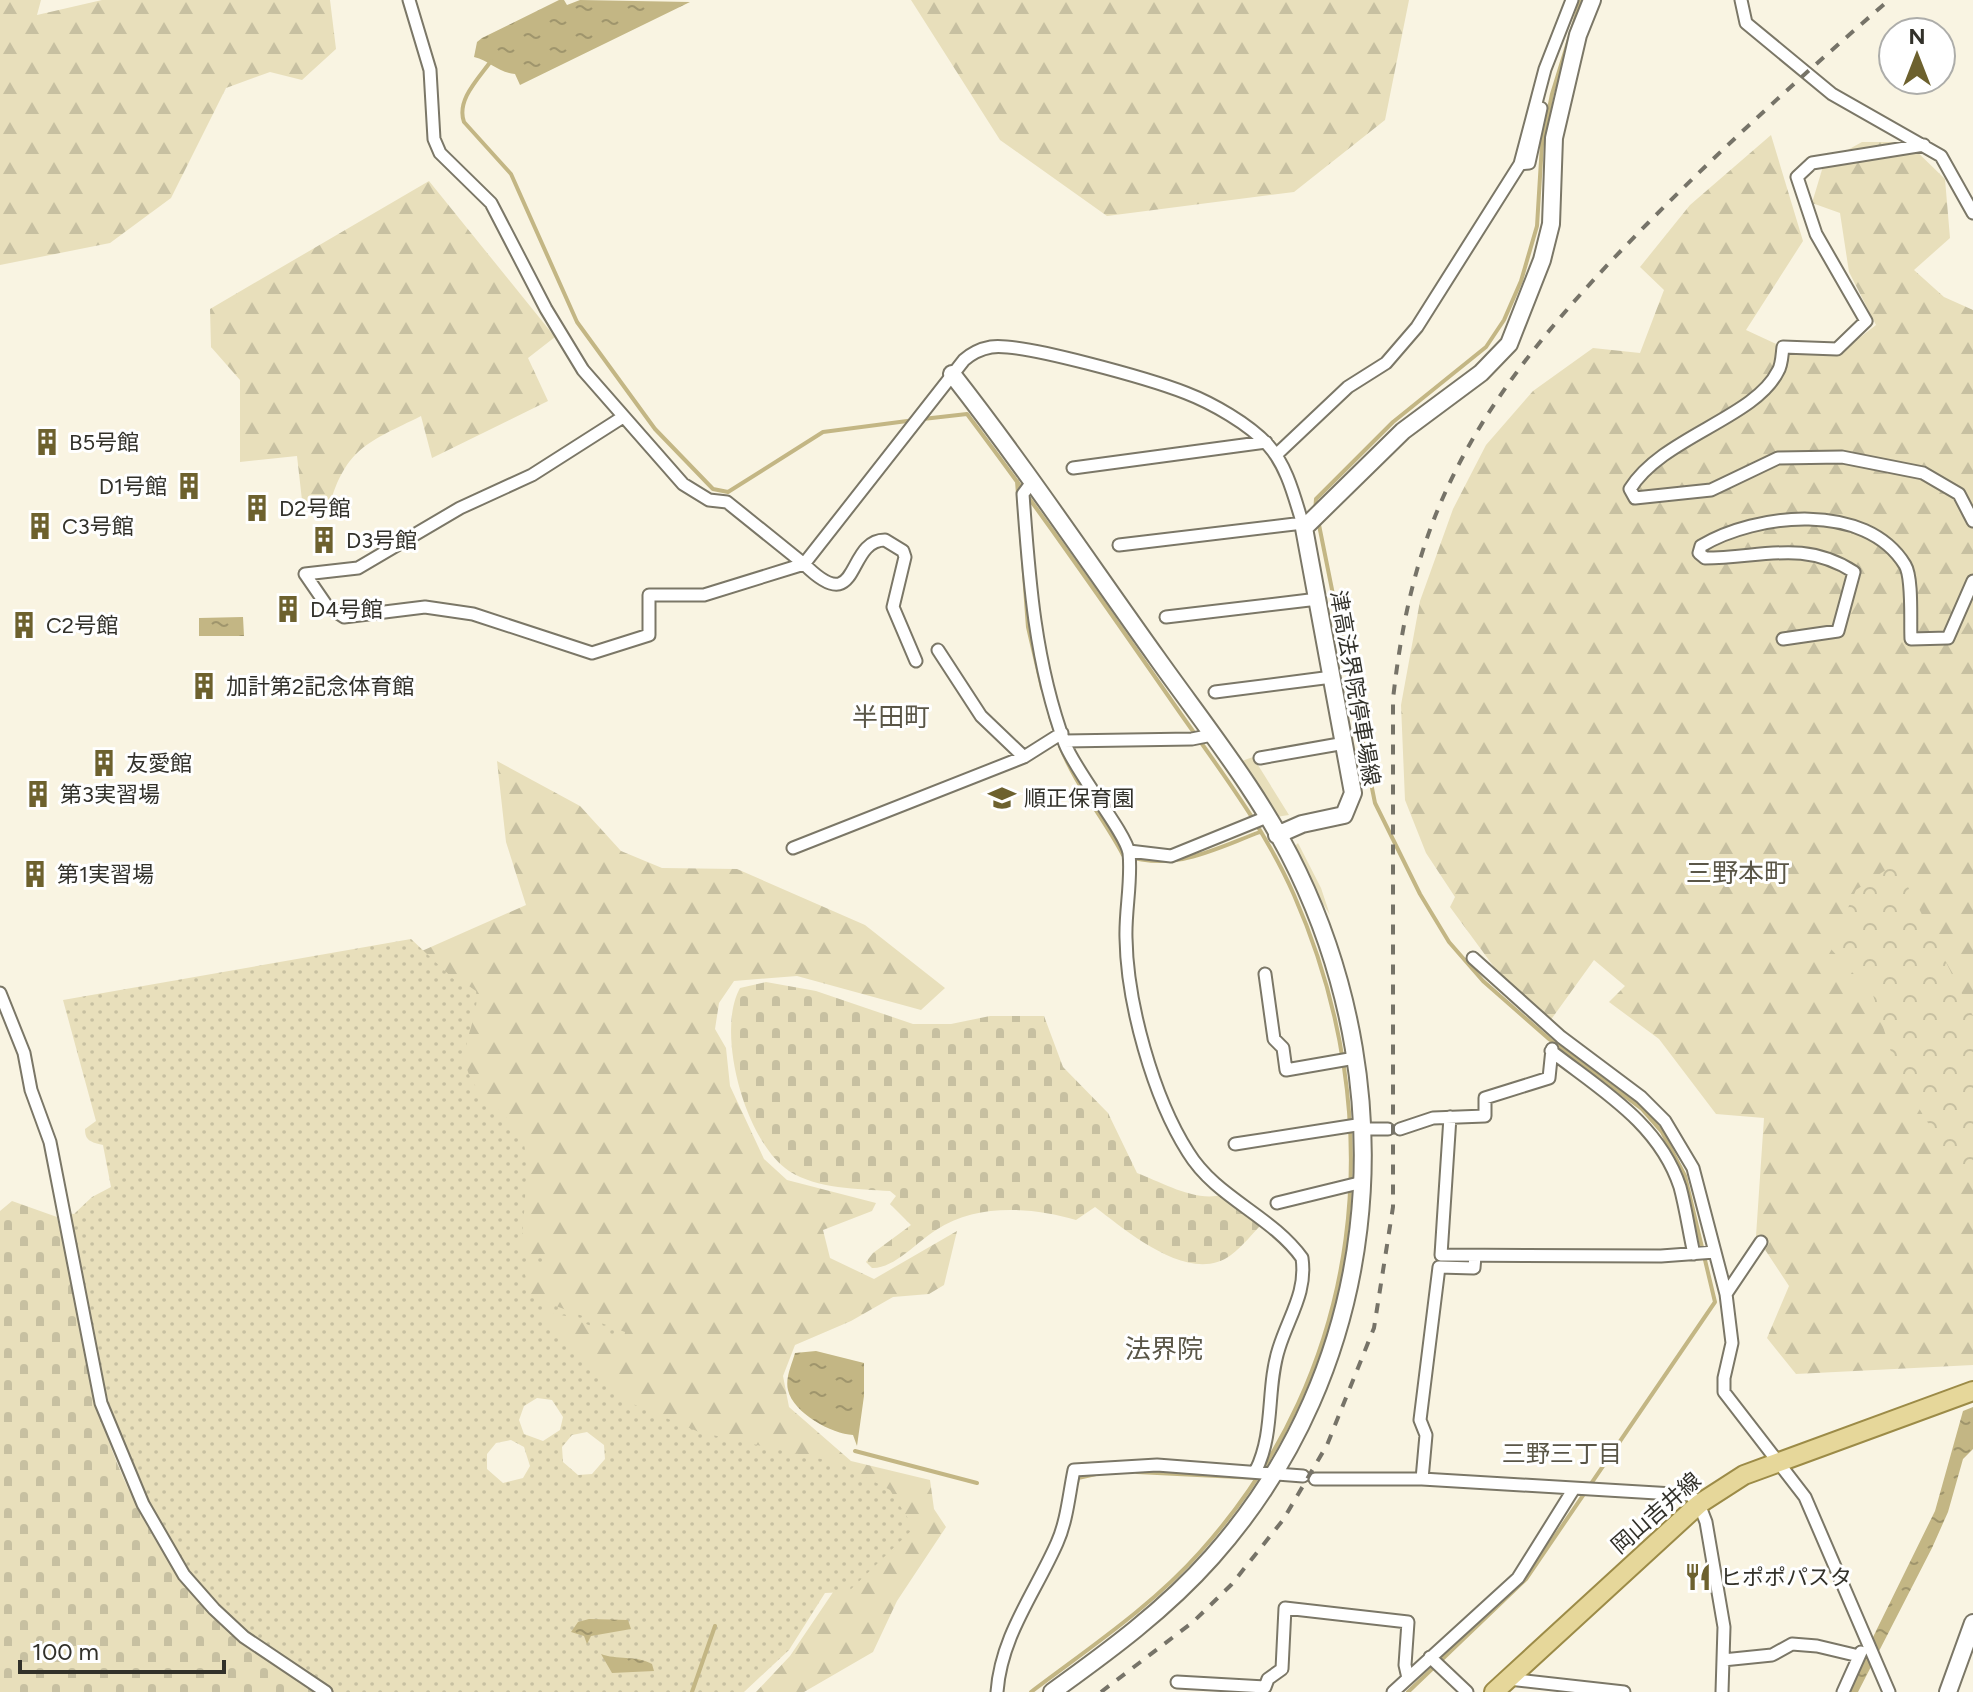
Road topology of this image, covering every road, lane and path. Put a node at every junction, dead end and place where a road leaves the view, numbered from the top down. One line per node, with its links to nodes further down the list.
1 (409, 0): 10 (street)
2 (1741, 0): 6 (street)
3 (1580, 6): 4 (street); 5 (main road)
4 (1542, 80): 5 (street); 7 (street)
5 (1545, 138): 7 (street); 16 (main road)
6 (1924, 145): 8 (street); 15 (street)
7 (1520, 164): 12 (street)
8 (1973, 213)
9 (952, 374): 11 (street); 14 (main road); 18 (street)
10 (623, 417): 18 (street); 18 (street)
11 (1266, 442): 12 (street); 13 (street)
12 (1276, 455): 16 (street)
13 (1073, 468)
14 (1027, 488): 27 (street); 28 (main road)
15 (1973, 521)
16 (1306, 525): 17 (street); 20 (main road, 津高法界院停車場線)
17 (1119, 545)
18 (804, 564): 24 (street)
19 (1973, 581): 22 (street)
20 (1318, 599): 21 (street); 25 (main road, 津高法界院停車場線)
21 (1166, 617)
22 (1783, 639)
23 (938, 650): 30 (street)
24 (916, 661)
25 (1332, 677): 26 (street); 29 (main road, 津高法界院停車場線)
26 (1215, 692)
27 (1060, 737): 28 (street); 30 (street); 35 (street)
28 (1202, 737): 32 (main road)
29 (1345, 743): 31 (street); 33 (main road, 津高法界院停車場線)
30 (1024, 757): 34 (street)
31 (1260, 758)
32 (1259, 822): 33 (main road); 35 (street)
33 (1277, 835): 41 (main road)
34 (793, 848)
35 (1129, 855): 58 (street)
36 (1473, 958): 39 (street)
37 (1265, 974): 41 (street)
38 (0, 993): 71 (street)
39 (1561, 1038): 40 (street); 42 (street)
40 (1551, 1050): 43 (street); 44 (street)
41 (1348, 1060): 45 (main road)
42 (1620, 1082): 43 (street); 47 (street)
43 (1610, 1096): 48 (street)
44 (1450, 1117): 45 (street); 54 (street)
45 (1357, 1126): 46 (street); 49 (main road)
46 (1235, 1144)
47 (1685, 1155): 48 (street); 52 (street)
48 (1670, 1162): 53 (street)
49 (1355, 1184): 50 (street); 58 (main road)
50 (1277, 1203)
51 (1761, 1242): 55 (street)
52 (1713, 1252): 53 (street); 55 (street)
53 (1696, 1254): 54 (street)
54 (1475, 1256): 59 (street)
55 (1726, 1294): 57 (street)
56 (1973, 1391): 57 (main road, 岡山吉井線)
57 (1779, 1463): 61 (main road, 岡山吉井線); 63 (street)
58 (1264, 1471): 59 (street); 72 (street); 73 (main road)
59 (1422, 1479): 60 (street)
60 (1576, 1490): 61 (street); 65 (street)
61 (1699, 1504): 66 (street); 68 (main road, 岡山吉井線)
62 (1973, 1623): 81 (main road)
63 (1867, 1641): 64 (street); 80 (street)
64 (1859, 1656): 66 (street); 79 (street)
65 (1432, 1659): 67 (street); 75 (street)
66 (1723, 1660): 78 (street)
67 (1408, 1678): 70 (street); 74 (street)
68 (1509, 1679): 76 (main road, 岡山吉井線); 77 (street)
69 (1177, 1682): 70 (street)
70 (1265, 1689)
71 (326, 1692)
72 (997, 1692)
73 (1052, 1692)
74 (1393, 1692)
75 (1467, 1692)
76 (1494, 1692)
77 (1624, 1692)
78 (1722, 1692)
79 (1843, 1692)
80 (1889, 1692)
81 (1948, 1692)

